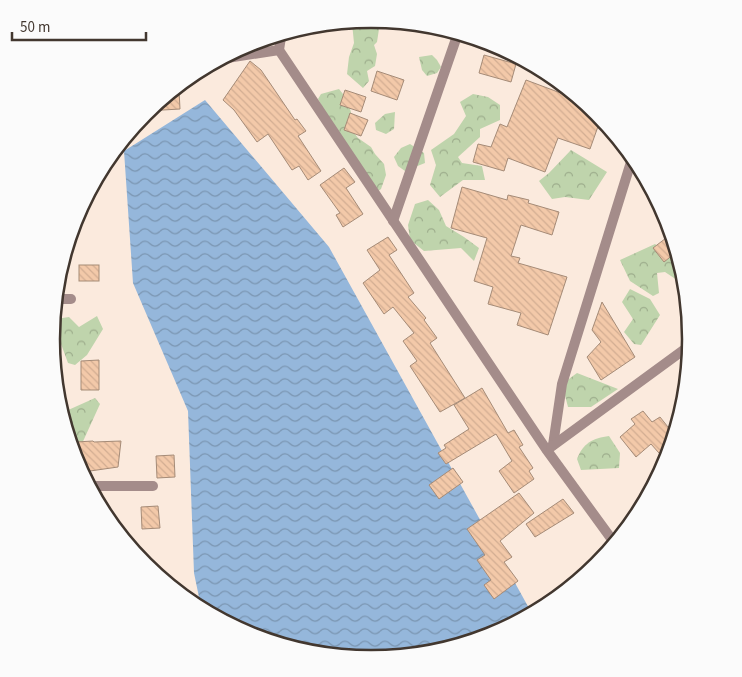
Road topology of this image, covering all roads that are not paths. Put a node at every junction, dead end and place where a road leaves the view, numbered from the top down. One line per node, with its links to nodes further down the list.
1 (456, 39): 6 (street)
2 (280, 41): 3 (street)
3 (279, 50): 4 (street); 6 (street)
4 (242, 56)
5 (629, 165): 10 (street)
6 (394, 221): 10 (street)
7 (63, 299): 8 (street)
8 (70, 299)
9 (681, 352): 10 (street)
10 (550, 447): 13 (street)
11 (98, 486): 12 (street)
12 (153, 486)
13 (610, 537)

